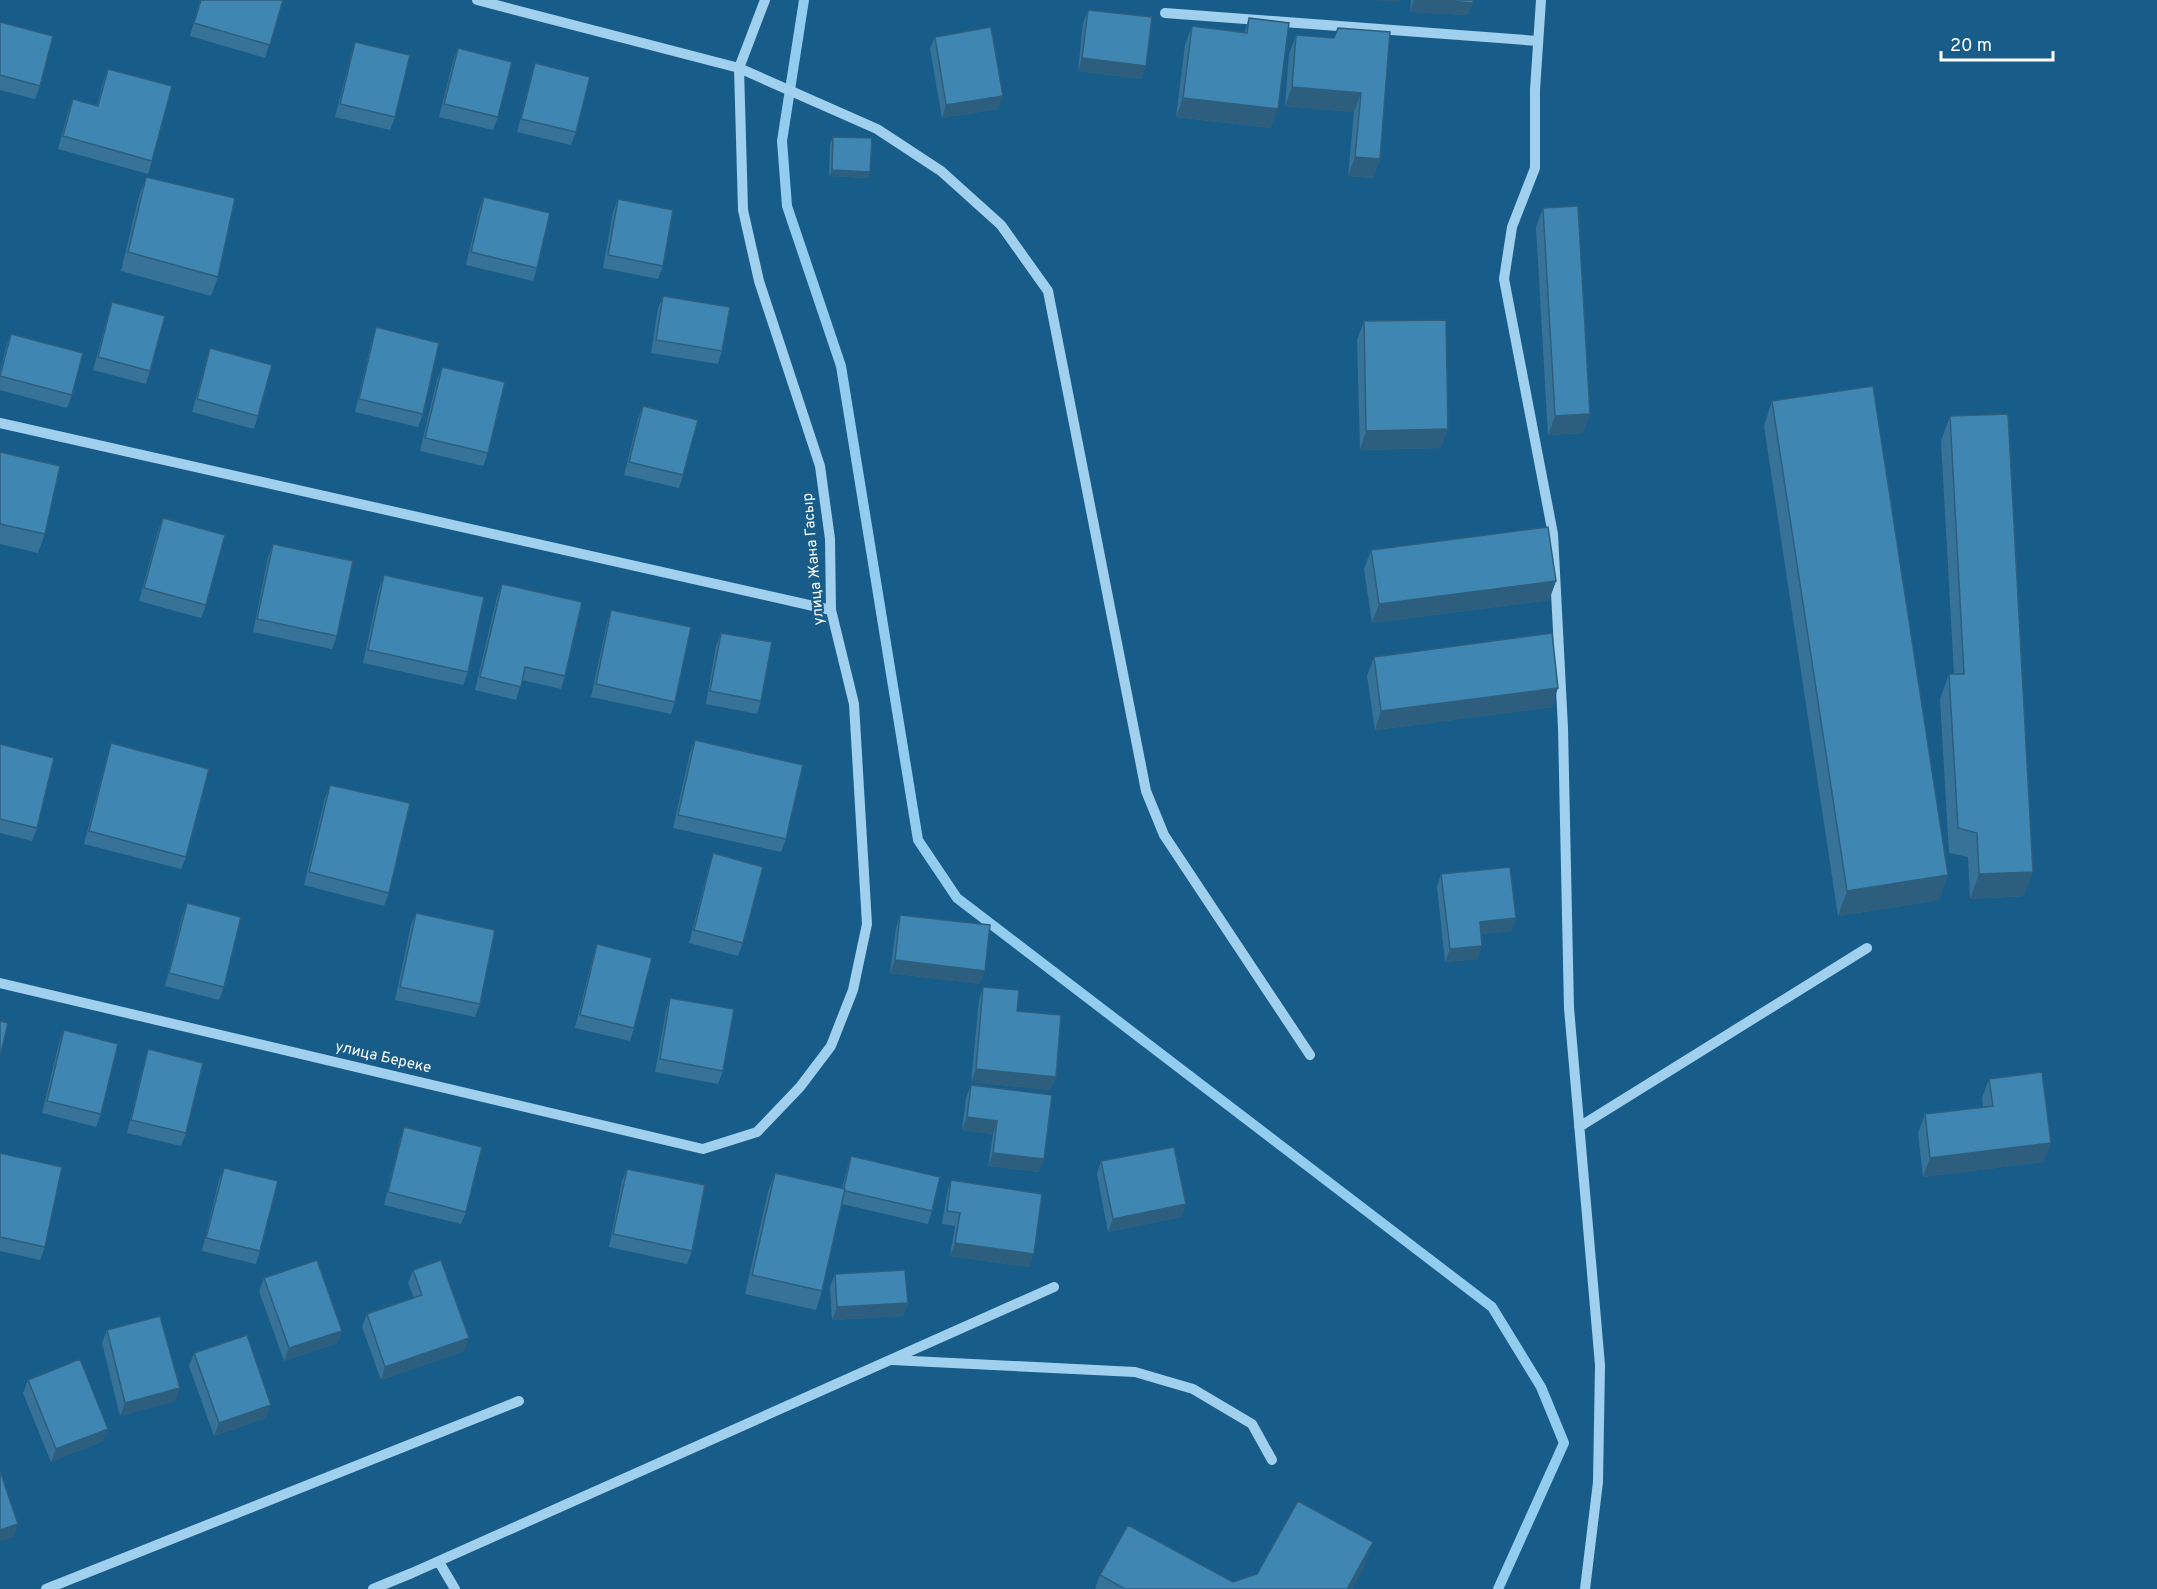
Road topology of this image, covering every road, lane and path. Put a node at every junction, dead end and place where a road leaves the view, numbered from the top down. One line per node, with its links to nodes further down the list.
1 (477, 0): 6 (street)
2 (765, 0): 6 (street, улица Жана Гасыр)
3 (1541, 0): 5 (street)
4 (1165, 13): 5 (street)
5 (1539, 41): 12 (street)
6 (739, 68): 8 (street, улица Жана Гасыр); 11 (street)
7 (0, 423): 8 (street)
8 (831, 610): 13 (street, улица Жана Гасыр)
9 (1867, 948): 12 (street)
10 (0, 983): 13 (street, улица Береке)
11 (1310, 1055)
12 (1579, 1127): 22 (street)
13 (757, 1132)
14 (1053, 1287): 15 (street)
15 (889, 1360): 17 (street); 18 (street)
16 (519, 1401): 19 (street)
17 (1272, 1460)
18 (439, 1562): 20 (street); 21 (street)
19 (46, 1589)
20 (373, 1589)
21 (455, 1589)
22 (1585, 1589)

